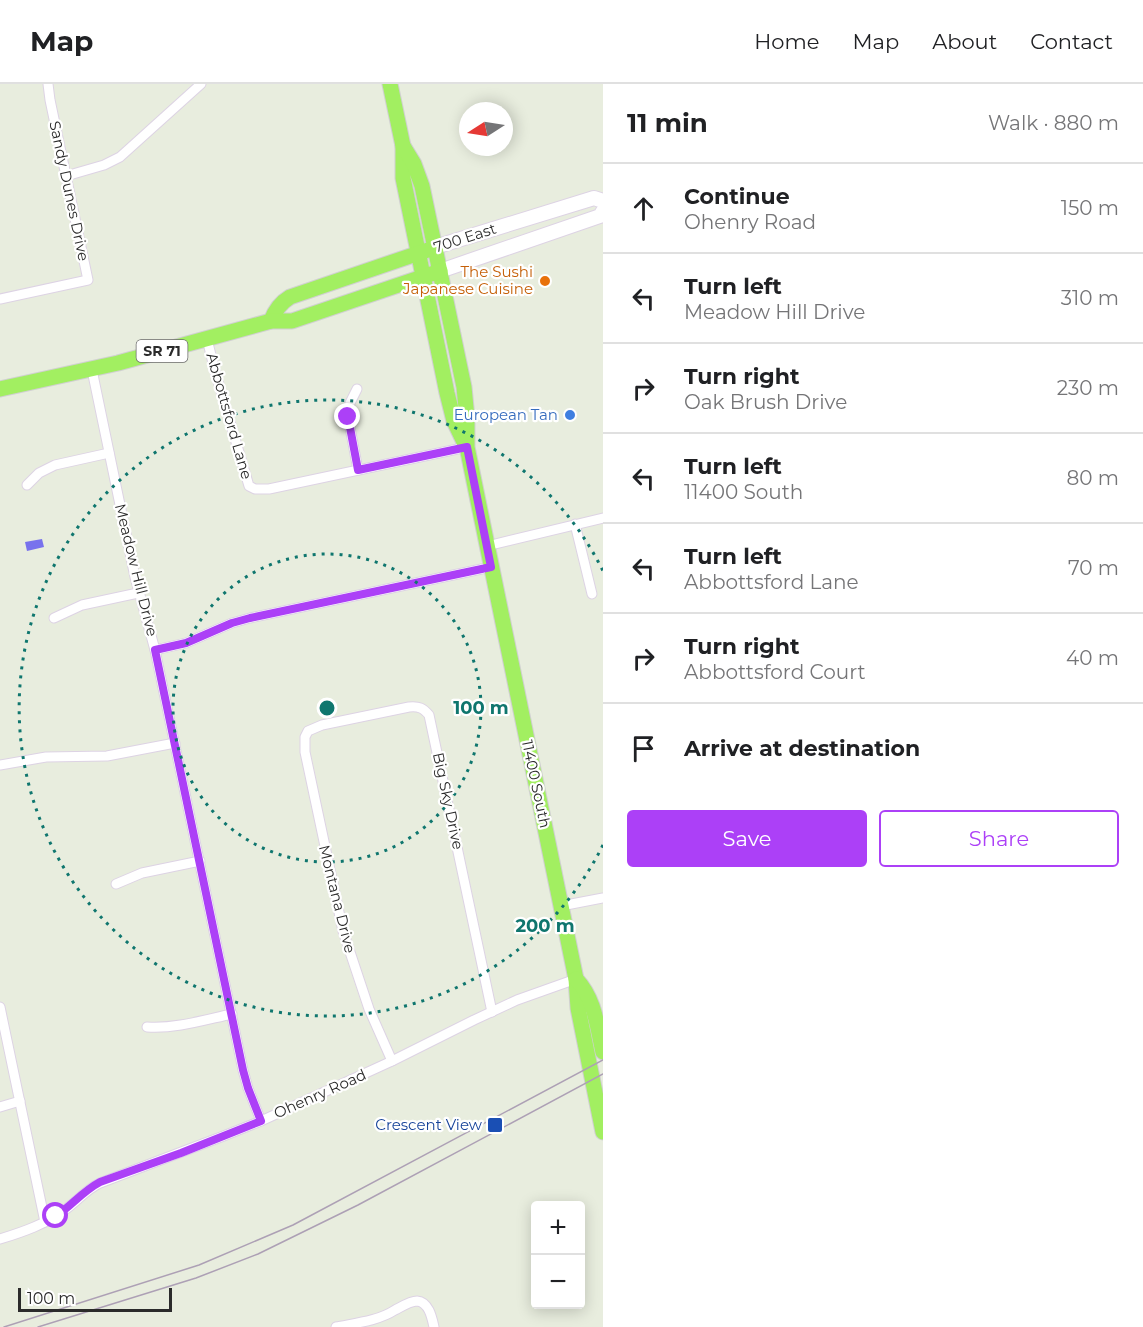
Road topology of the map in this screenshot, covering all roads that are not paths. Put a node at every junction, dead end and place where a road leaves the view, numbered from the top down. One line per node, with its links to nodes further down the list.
1 (48, 84): 5 (street, Sandy Dunes Drive)
2 (201, 84): 5 (street)
3 (390, 84): 4 (main road, 11400 South)
4 (403, 146): 8 (main road, 11400 South); 9 (main road, 11400 South)
5 (66, 176): 12 (street, Sandy Dunes Drive)
6 (603, 201): 8 (main road, 700 East)
7 (603, 211): 10 (main road, 700 East / SR 71)
8 (435, 247): 9 (main road, 700 East); 10 (main road, 11400 South)
9 (418, 253): 11 (main road, 11400 South); 13 (main road, 700 East)
10 (440, 271): 11 (main road, 700 East / SR 71); 18 (main road, 11400 South)
11 (423, 277): 13 (main road, 700 East / SR 71); 18 (main road, 11400 South)
12 (0, 299)
13 (272, 321): 14 (main road, 700 East / SR 71)
14 (207, 339): 15 (main road, 700 East / SR 71); 20 (street, Abbottsford Lane)
15 (92, 370): 16 (main road, 700 East / SR 71); 19 (street, Meadow Hill Drive)
16 (0, 389)
17 (357, 389): 20 (street)
18 (467, 447): 20 (street, Abbottsford Lane); 24 (main road, 11400 South)
19 (109, 453): 21 (street); 26 (street, Meadow Hill Drive)
20 (358, 470)
21 (27, 485)
22 (603, 518): 23 (street)
23 (575, 524): 24 (street); 27 (street)
24 (487, 546): 25 (main road, 11400 South)
25 (491, 567): 29 (street); 36 (main road, 11400 South)
26 (138, 593): 28 (street); 29 (street, Meadow Hill Drive)
27 (592, 594)
28 (54, 618)
29 (155, 650): 31 (street, Meadow Hill Drive)
30 (308, 731): 39 (street, Big Sky Drive); 43 (street, Montana Drive)
31 (175, 743): 32 (street); 33 (street, Meadow Hill Drive)
32 (0, 765)
33 (200, 861): 34 (street); 40 (street, Meadow Hill Drive)
34 (116, 884)
35 (603, 898): 36 (street)
36 (561, 906): 37 (main road, 11400 South)
37 (576, 979): 39 (street, Ohenry Road); 42 (main road, 11400 South); 47 (main road, 11400 South)
38 (0, 1006): 44 (street)
39 (492, 1012): 43 (street, Ohenry Road)
40 (232, 1014): 41 (street); 46 (street, Meadow Hill Drive)
41 (147, 1027)
42 (603, 1052)
43 (392, 1061): 46 (street, Ohenry Road)
44 (20, 1101): 45 (street); 48 (street)
45 (0, 1107)
46 (261, 1121): 48 (street, Ohenry Road)
47 (603, 1132)
48 (45, 1222): 49 (street, Ohenry Road)
49 (0, 1239)
50 (336, 1327): 51 (street)
51 (434, 1327)

